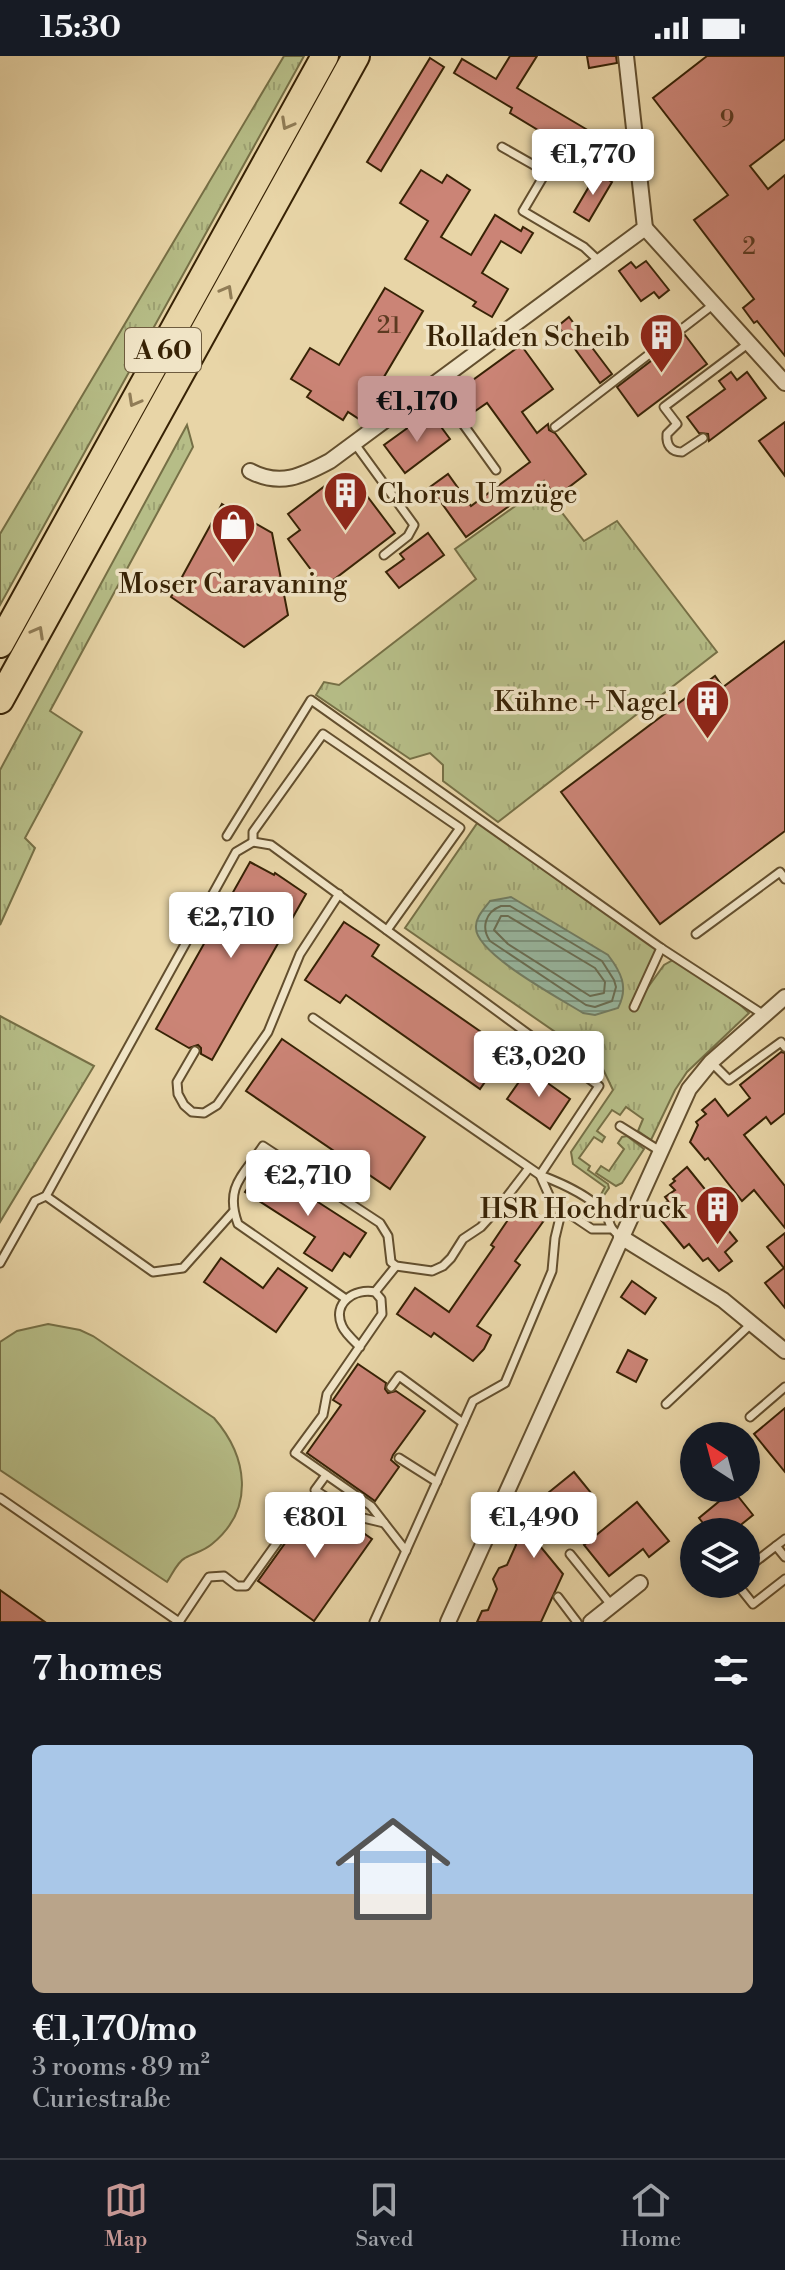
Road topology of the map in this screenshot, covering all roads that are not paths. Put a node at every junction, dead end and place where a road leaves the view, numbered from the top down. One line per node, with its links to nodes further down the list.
1 (325, 56): 17 (highway, A 60, one-way to 17)
2 (356, 56): 18 (highway, A 60, one-way to 2)
3 (626, 56): 5 (street)
4 (502, 147): 6 (lane)
5 (645, 228): 6 (street); 7 (street)
6 (600, 262): 10 (street)
7 (714, 304): 8 (street); 11 (lane)
8 (749, 343): 9 (street); 12 (lane)
9 (785, 383)
10 (435, 385): 13 (street); 14 (lane)
11 (555, 427)
12 (703, 438)
13 (355, 444): 15 (street); 16 (lane)
14 (496, 470)
15 (250, 471)
16 (384, 555)
17 (0, 644)
18 (0, 700)
19 (227, 836): 25 (lane)
20 (253, 842): 22 (lane); 23 (lane); 37 (lane)
21 (785, 879): 24 (lane)
22 (339, 894): 23 (lane); 31 (lane)
23 (387, 930): 36 (lane)
24 (696, 934)
25 (661, 948): 27 (lane); 28 (lane)
26 (782, 1005): 28 (street)
27 (634, 1007)
28 (764, 1015): 32 (street)
29 (313, 1018): 35 (lane)
30 (785, 1047): 32 (lane)
31 (195, 1051)
32 (711, 1062): 34 (street)
33 (620, 1126): 34 (lane)
34 (660, 1151): 40 (street)
35 (529, 1168): 36 (lane); 42 (lane)
36 (540, 1175): 38 (lane); 40 (lane)
37 (46, 1196): 39 (lane); 41 (lane)
38 (562, 1209): 40 (lane); 52 (lane)
39 (233, 1212): 42 (lane); 44 (lane)
40 (615, 1233): 45 (street); 72 (street)
41 (0, 1263)
42 (396, 1266): 43 (lane)
43 (375, 1292): 44 (lane); 46 (lane)
44 (346, 1299): 46 (lane)
45 (753, 1323): 47 (street); 50 (lane)
46 (360, 1347): 54 (lane)
47 (785, 1351)
48 (391, 1387): 52 (lane)
49 (785, 1387): 51 (lane)
50 (666, 1404)
51 (750, 1417)
52 (463, 1423): 55 (lane)
53 (399, 1458): 55 (lane)
54 (326, 1475): 58 (lane); 58 (lane)
55 (437, 1482): 61 (lane)
56 (0, 1498): 70 (lane)
57 (309, 1498): 70 (lane)
58 (384, 1523): 61 (lane)
59 (785, 1539): 60 (lane)
60 (776, 1546): 63 (lane); 64 (lane)
61 (406, 1551): 71 (lane)
62 (570, 1554): 69 (lane)
63 (785, 1557)
64 (760, 1558)
65 (785, 1579): 68 (lane)
66 (640, 1583): 69 (street)
67 (558, 1597): 73 (lane)
68 (748, 1598)
69 (612, 1606): 74 (street)
70 (179, 1622)
71 (374, 1622)
72 (448, 1622)
73 (577, 1622)
74 (591, 1622)

